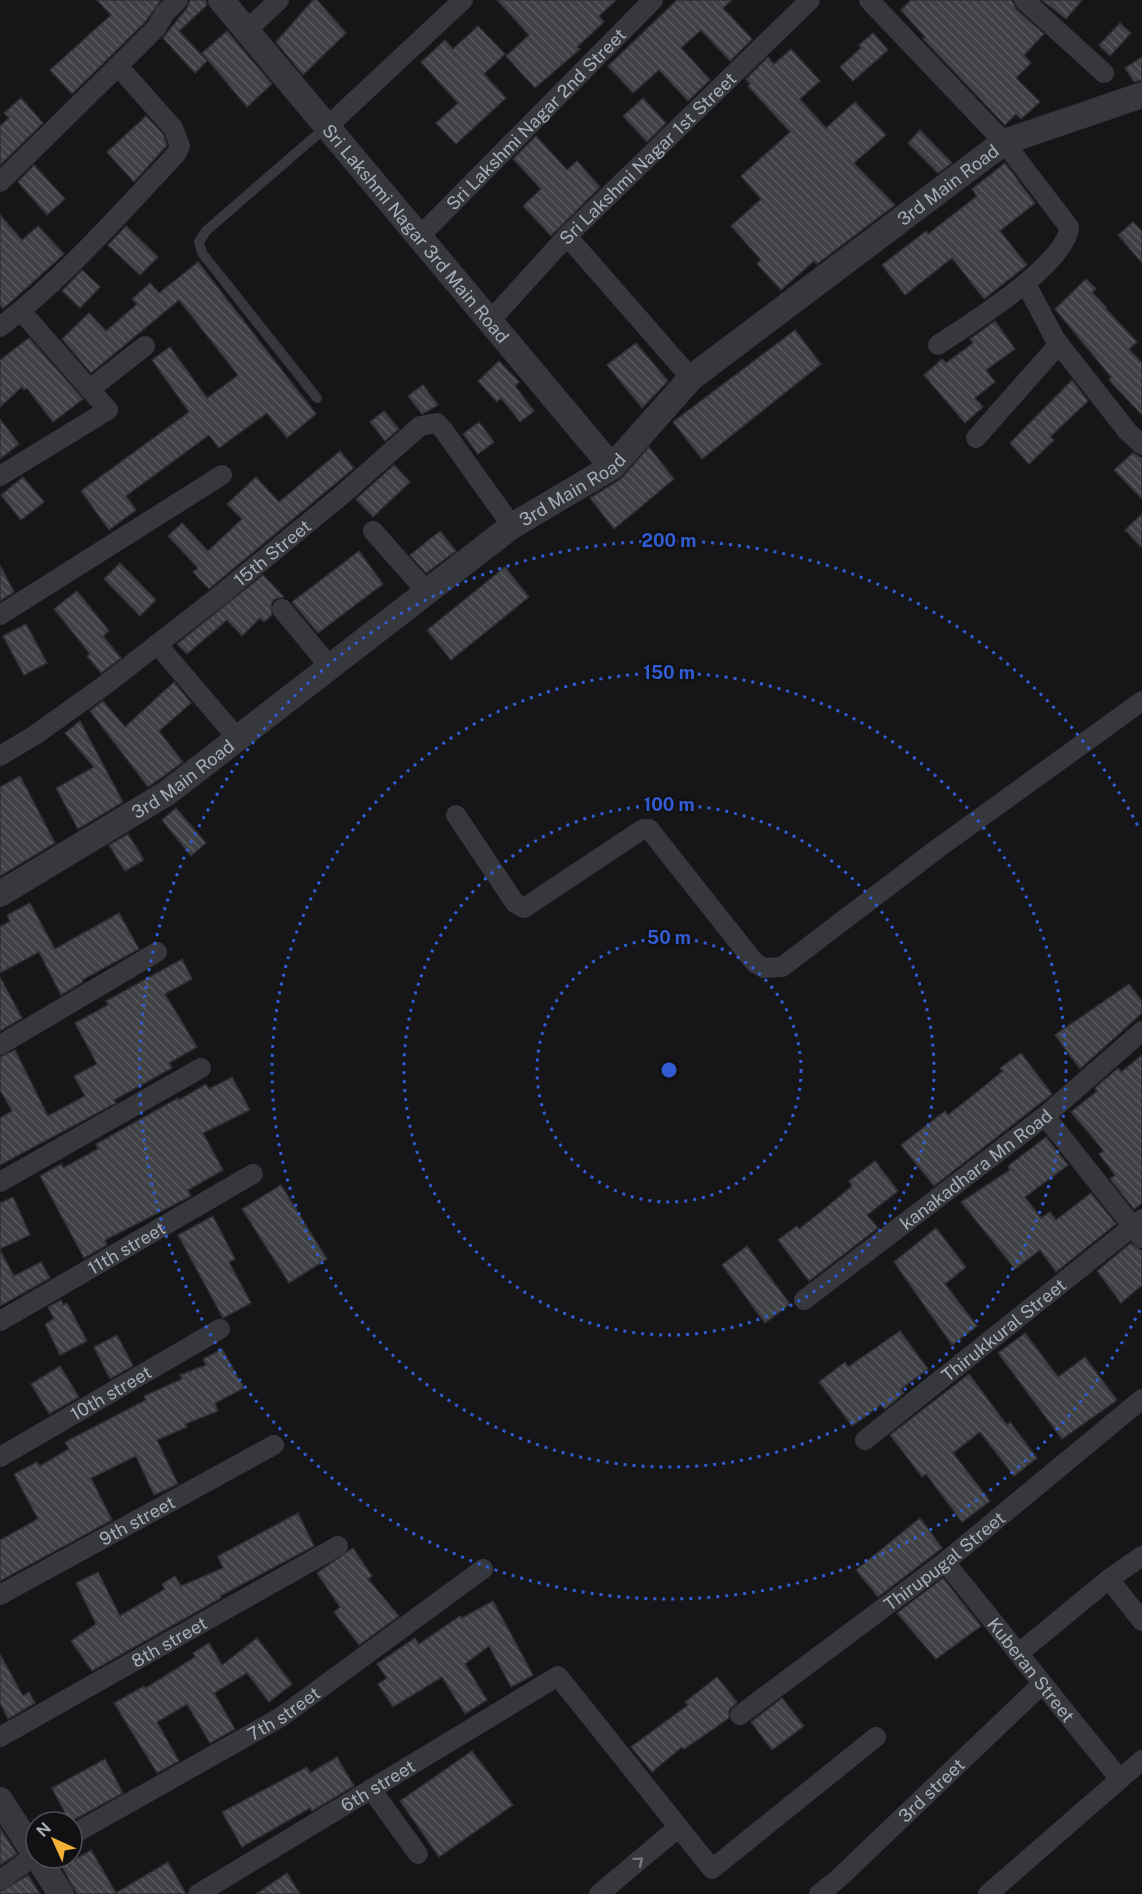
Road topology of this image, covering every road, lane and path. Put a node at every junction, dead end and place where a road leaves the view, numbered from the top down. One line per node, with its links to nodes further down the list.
1 (178, 0): 10 (street)
2 (221, 0): 9 (street, Sri Lakshmi Nagar 3rd Main Road)
3 (279, 0): 9 (street)
4 (463, 0): 13 (street)
5 (653, 0): 17 (street, Sri Lakshmi Nagar 2nd Street)
6 (810, 0): 16 (street, Sri Lakshmi Nagar 1st Street)
7 (869, 0): 14 (street)
8 (1024, 0): 11 (street)
9 (247, 30): 13 (street, Sri Lakshmi Nagar 3rd Main Road)
10 (118, 66): 15 (street); 19 (street)
11 (1104, 73)
12 (1142, 95): 14 (street, 3rd Main Road)
13 (327, 126): 17 (street, Sri Lakshmi Nagar 3rd Main Road); 27 (lane)
14 (1004, 142): 18 (street); 25 (street, 3rd Main Road)
15 (0, 182)
16 (567, 236): 20 (street, Sri Lakshmi Nagar 1st Street); 25 (street)
17 (419, 237): 20 (street, Sri Lakshmi Nagar 3rd Main Road)
18 (1026, 284): 22 (street); 23 (street)
19 (21, 311): 21 (street); 26 (street)
20 (489, 322): 30 (street, Sri Lakshmi Nagar 3rd Main Road)
21 (0, 327)
22 (1059, 344): 28 (street); 29 (street)
23 (938, 345)
24 (145, 346): 26 (street)
25 (691, 378): 30 (street, 3rd Main Road)
26 (90, 389): 32 (street)
27 (317, 398)
28 (1137, 433)
29 (976, 438)
30 (612, 467): 33 (street, 3rd Main Road)
31 (222, 475): 37 (street)
32 (0, 476)
33 (512, 526): 35 (street, 3rd Main Road); 38 (street, 15th Street)
34 (373, 531): 35 (street)
35 (427, 592): 39 (street, 3rd Main Road)
36 (282, 609): 39 (street)
37 (0, 615)
38 (158, 644): 41 (street); 42 (street, 15th Street)
39 (330, 667): 41 (street, 3rd Main Road)
40 (1142, 701): 43 (street)
41 (238, 739): 44 (street, 3rd Main Road)
42 (0, 756)
43 (456, 815)
44 (0, 894)
45 (157, 952): 47 (street)
46 (1142, 1031): 49 (street, kanakadhara Mn Road)
47 (0, 1045)
48 (201, 1068): 51 (street)
49 (1045, 1116): 52 (street); 53 (street, kanakadhara Mn Road)
50 (253, 1174): 54 (street, 11th street)
51 (0, 1182)
52 (1139, 1228): 57 (street, Thirukkural Street)
53 (804, 1300)
54 (0, 1321)
55 (220, 1329): 59 (street, 10th street)
56 (1142, 1399): 62 (street, Thirupugal Street)
57 (865, 1440)
58 (274, 1445): 65 (street, 9th street)
59 (0, 1457)
60 (338, 1546): 70 (street, 8th street)
61 (1142, 1556): 64 (street)
62 (945, 1562): 67 (street, Kuberan Street); 69 (street, Thirupugal Street)
63 (483, 1569): 77 (street, 7th street)
64 (1109, 1579): 66 (street); 67 (street)
65 (0, 1595)
66 (1142, 1621)
67 (1019, 1653): 68 (street, Kuberan Street)
68 (1041, 1685): 73 (street, Kuberan Street); 86 (street, 3rd street)
69 (741, 1715)
70 (0, 1737)
71 (876, 1737): 76 (street)
72 (1142, 1760): 73 (street)
73 (1119, 1778): 87 (street)
74 (371, 1789): 76 (street, 6th street); 79 (street); 84 (street, 6th street)
75 (0, 1800): 78 (street)
76 (679, 1827): 85 (street, one-way to 76)
77 (84, 1828)
78 (24, 1837)
79 (418, 1854)
80 (24, 1864): 82 (street)
81 (45, 1870): 83 (street)
82 (0, 1881)
83 (61, 1894)
84 (198, 1894)
85 (599, 1894)
86 (819, 1894)
87 (988, 1894)

